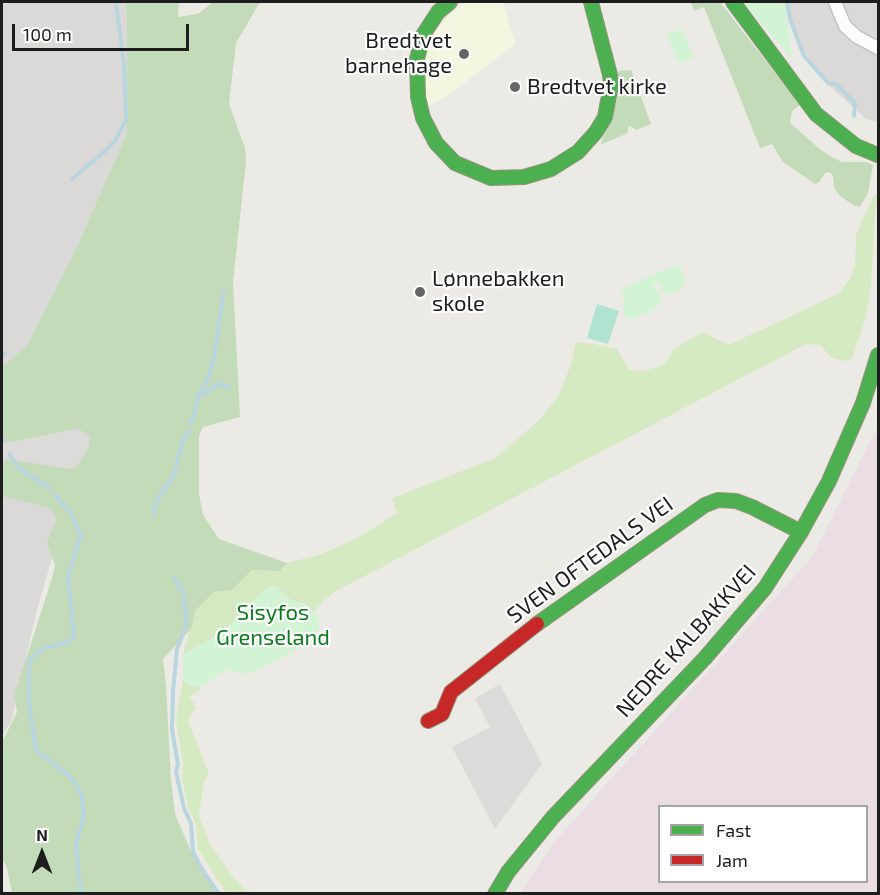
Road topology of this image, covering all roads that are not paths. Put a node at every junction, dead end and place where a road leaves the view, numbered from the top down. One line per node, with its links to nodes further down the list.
1 (450, 2): 2 (street)
2 (591, 2)
3 (733, 2): 6 (street)
4 (835, 2): 5 (street)
5 (879, 48)
6 (879, 155)
7 (879, 355): 8 (street, NEDRE KALBAKKVEI)
8 (801, 532): 9 (street, SVEN OFTEDALS VEI); 10 (street, NEDRE KALBAKKVEI)
9 (428, 721)
10 (495, 894)

